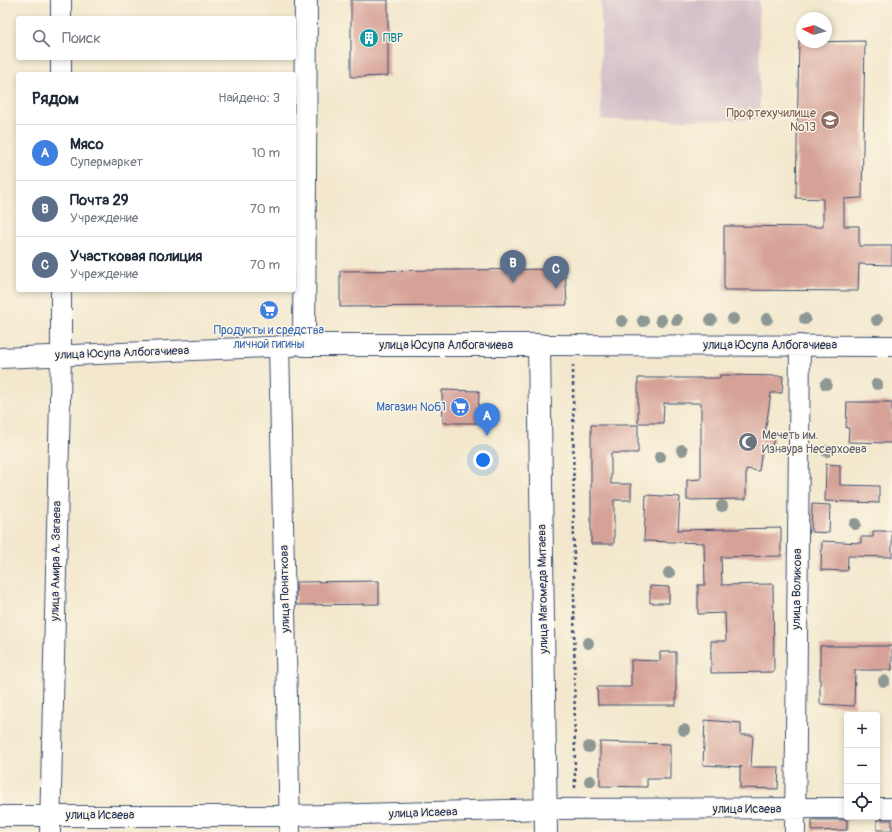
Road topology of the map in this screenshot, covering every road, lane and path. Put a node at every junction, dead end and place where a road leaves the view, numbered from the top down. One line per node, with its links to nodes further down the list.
1 (61, 0): 3 (street)
2 (306, 0): 7 (street)
3 (61, 16)
4 (61, 60): 5 (street)
5 (61, 72)
6 (61, 292): 13 (street, улица Амира А. Загаева)
7 (304, 345): 8 (street, улица Юсупа Албогачиева); 11 (street, улица Юсупа Албогачиева)
8 (539, 345): 9 (street, улица Юсупа Албогачиева); 19 (street, улица Магомеда Митаева)
9 (572, 345): 10 (street, улица Юсупа Албогачиева); 20 (path)
10 (800, 345): 12 (street, улица Юсупа Албогачиева); 15 (street, улица Воликова)
11 (279, 346): 13 (street, улица Юсупа Албогачиева); 23 (street, улица Поняткова)
12 (892, 346)
13 (61, 355): 14 (street, улица Юсупа Албогачиева); 22 (street, улица Амира А. Загаева)
14 (0, 358)
15 (795, 808): 16 (street, улица Исаева); 20 (street, улица Исаева); 25 (street, улица Воликова)
16 (844, 808)
17 (880, 808): 18 (street)
18 (892, 808)
19 (546, 809): 20 (street, улица Исаева); 23 (street, улица Исаева); 24 (street, улица Магомеда Митаева)
20 (576, 809)
21 (0, 816): 22 (street, улица Исаева)
22 (50, 824): 23 (street, улица Исаева)
23 (290, 824)
24 (546, 832)
25 (795, 832)

